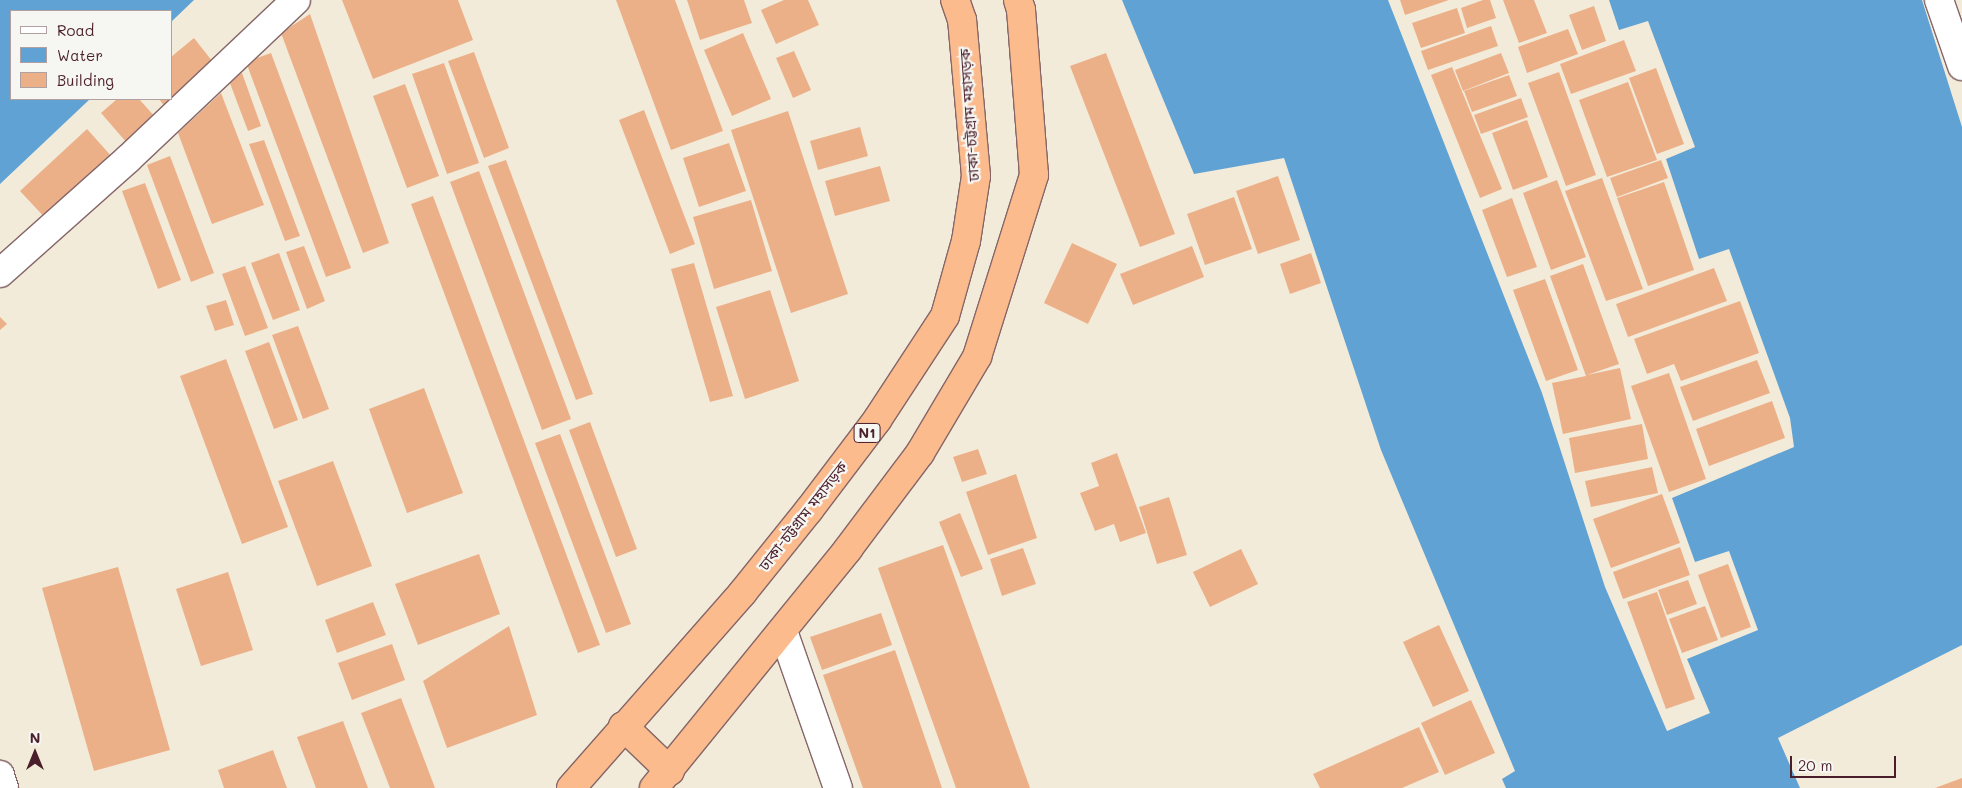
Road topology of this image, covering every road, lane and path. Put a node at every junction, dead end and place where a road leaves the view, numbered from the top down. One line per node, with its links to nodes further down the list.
1 (296, 0): 6 (street)
2 (955, 0): 8 (highway, ঢাকা-চট্টগ্রাম মহাসড়ক / N1)
3 (1018, 0): 7 (highway)
4 (1939, 0): 5 (street)
5 (1962, 66)
6 (0, 273)
7 (783, 631): 10 (highway); 13 (street)
8 (623, 726): 10 (highway); 12 (highway, ঢাকা-চট্টগ্রাম মহাসড়ক / N1)
9 (0, 775): 11 (street)
10 (662, 779)
11 (4, 788)
12 (571, 788)
13 (838, 788)

